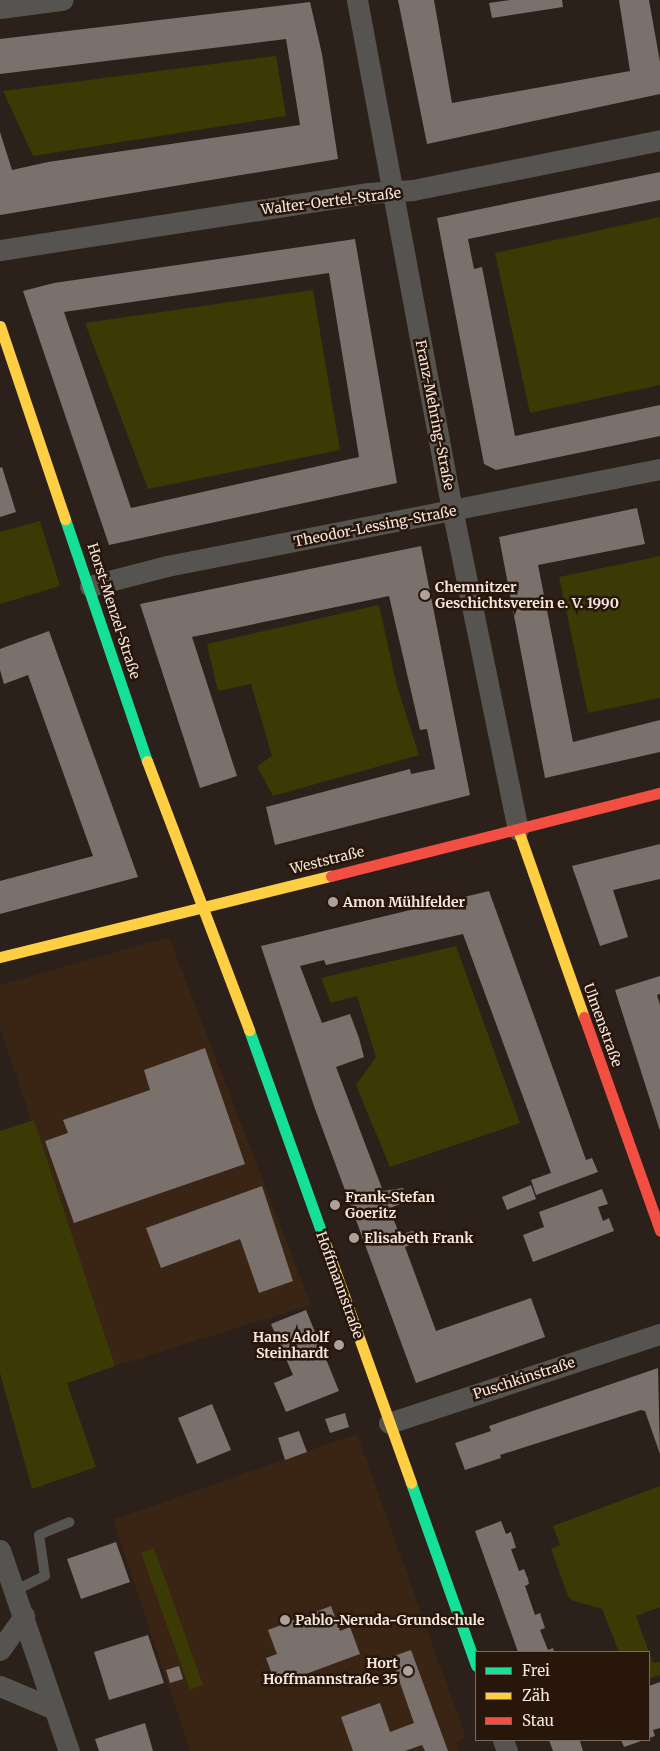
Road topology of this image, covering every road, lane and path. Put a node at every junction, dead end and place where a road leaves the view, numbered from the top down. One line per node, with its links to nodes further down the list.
1 (62, 0): 3 (street)
2 (357, 0): 5 (street, Franz-Mehring-Straße)
3 (0, 8)
4 (660, 140): 5 (street, Walter-Oertel-Straße)
5 (392, 192): 6 (street, Walter-Oertel-Straße); 9 (street, Franz-Mehring-Straße)
6 (0, 250)
7 (0, 326): 10 (street, Horst-Menzel-Straße)
8 (660, 469): 9 (street, Theodor-Lessing-Straße)
9 (453, 512): 10 (street, Theodor-Lessing-Straße); 12 (street, Franz-Mehring-Straße)
10 (90, 586): 13 (street, Horst-Menzel-Straße)
11 (660, 793): 12 (street, Weststraße)
12 (518, 830): 13 (street, Weststraße); 15 (street, Ulmenstraße)
13 (202, 906): 14 (street, Weststraße); 17 (street, Hoffmannstraße)
14 (0, 957)
15 (660, 1231)
16 (660, 1334): 17 (street, Puschkinstraße)
17 (389, 1423): 23 (street, Hoffmannstraße)
18 (69, 1522): 20 (lane)
19 (0, 1550): 20 (street)
20 (14, 1591): 21 (street)
21 (24, 1616): 22 (street); 25 (street)
22 (0, 1650)
23 (475, 1663)
24 (0, 1686): 25 (street)
25 (52, 1708): 26 (street)
26 (69, 1751)

